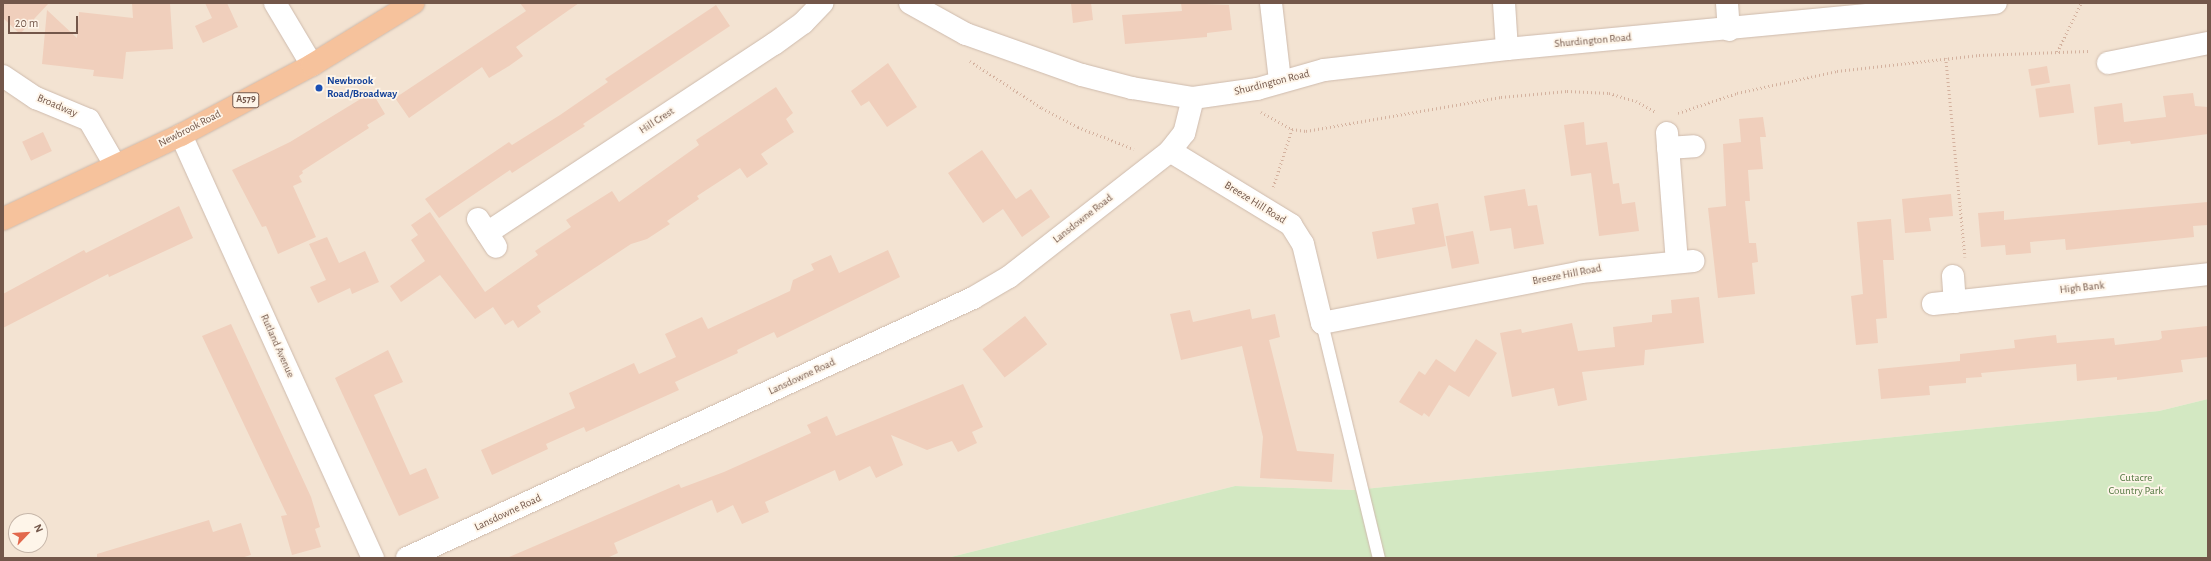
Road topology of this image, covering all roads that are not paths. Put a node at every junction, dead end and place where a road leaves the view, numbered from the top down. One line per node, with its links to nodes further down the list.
1 (275, 3): 13 (street)
2 (413, 3): 13 (highway, Newbrook Road / A579)
3 (822, 3): 22 (street, Hill Crest)
4 (910, 3): 16 (street)
5 (1271, 3): 15 (street)
6 (1504, 3): 11 (street)
7 (1727, 3): 9 (street)
8 (1996, 3): 9 (street, Shurdington Road)
9 (1730, 30): 11 (street, Shurdington Road)
10 (2208, 43): 12 (street)
11 (1507, 49): 15 (street, Shurdington Road)
12 (2108, 63)
13 (312, 65): 17 (highway, Newbrook Road / A579)
14 (3, 76): 20 (street, Broadway)
15 (1280, 81): 16 (street, Shurdington Road)
16 (1193, 98): 19 (street)
17 (180, 135): 20 (highway, Newbrook Road / A579); 28 (street, Rutland Avenue)
18 (1694, 146): 27 (street, Breeze Hill Road)
19 (1166, 154): 27 (street, Breeze Hill Road); 29 (street, Lansdowne Road)
20 (115, 165): 21 (highway, Newbrook Road / A579)
21 (3, 219)
22 (487, 233)
23 (2208, 274): 25 (street, High Bank)
24 (1953, 276): 25 (street)
25 (1955, 302): 26 (street, High Bank)
26 (1933, 304)
27 (1322, 323): 30 (lane)
28 (373, 558)
29 (407, 558)
30 (1379, 558)

